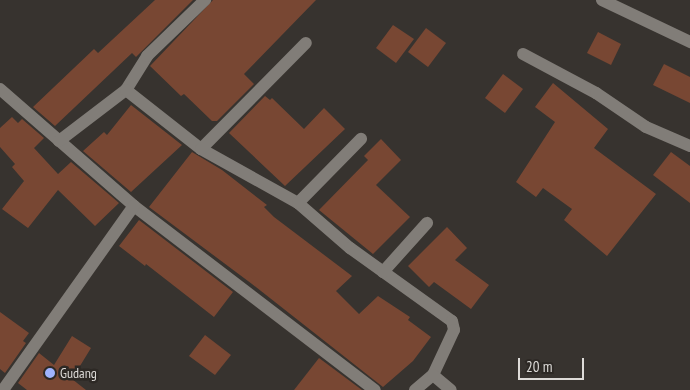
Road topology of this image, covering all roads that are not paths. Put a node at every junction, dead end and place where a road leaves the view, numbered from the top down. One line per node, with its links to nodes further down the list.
1 (204, 0): 7 (street)
2 (602, 0): 3 (street)
3 (690, 42)
4 (306, 43): 11 (street)
5 (523, 54): 10 (street)
6 (0, 89): 9 (street)
7 (126, 90): 9 (street); 11 (street)
8 (361, 139): 12 (street)
9 (59, 141): 13 (street)
10 (690, 146)
11 (201, 149): 12 (street)
12 (298, 204): 15 (street)
13 (134, 206): 17 (street); 18 (street)
14 (427, 223): 15 (street)
15 (383, 272): 16 (street)
16 (433, 375): 19 (street); 20 (street)
17 (3, 390)
18 (375, 390)
19 (414, 390)
20 (451, 390)

